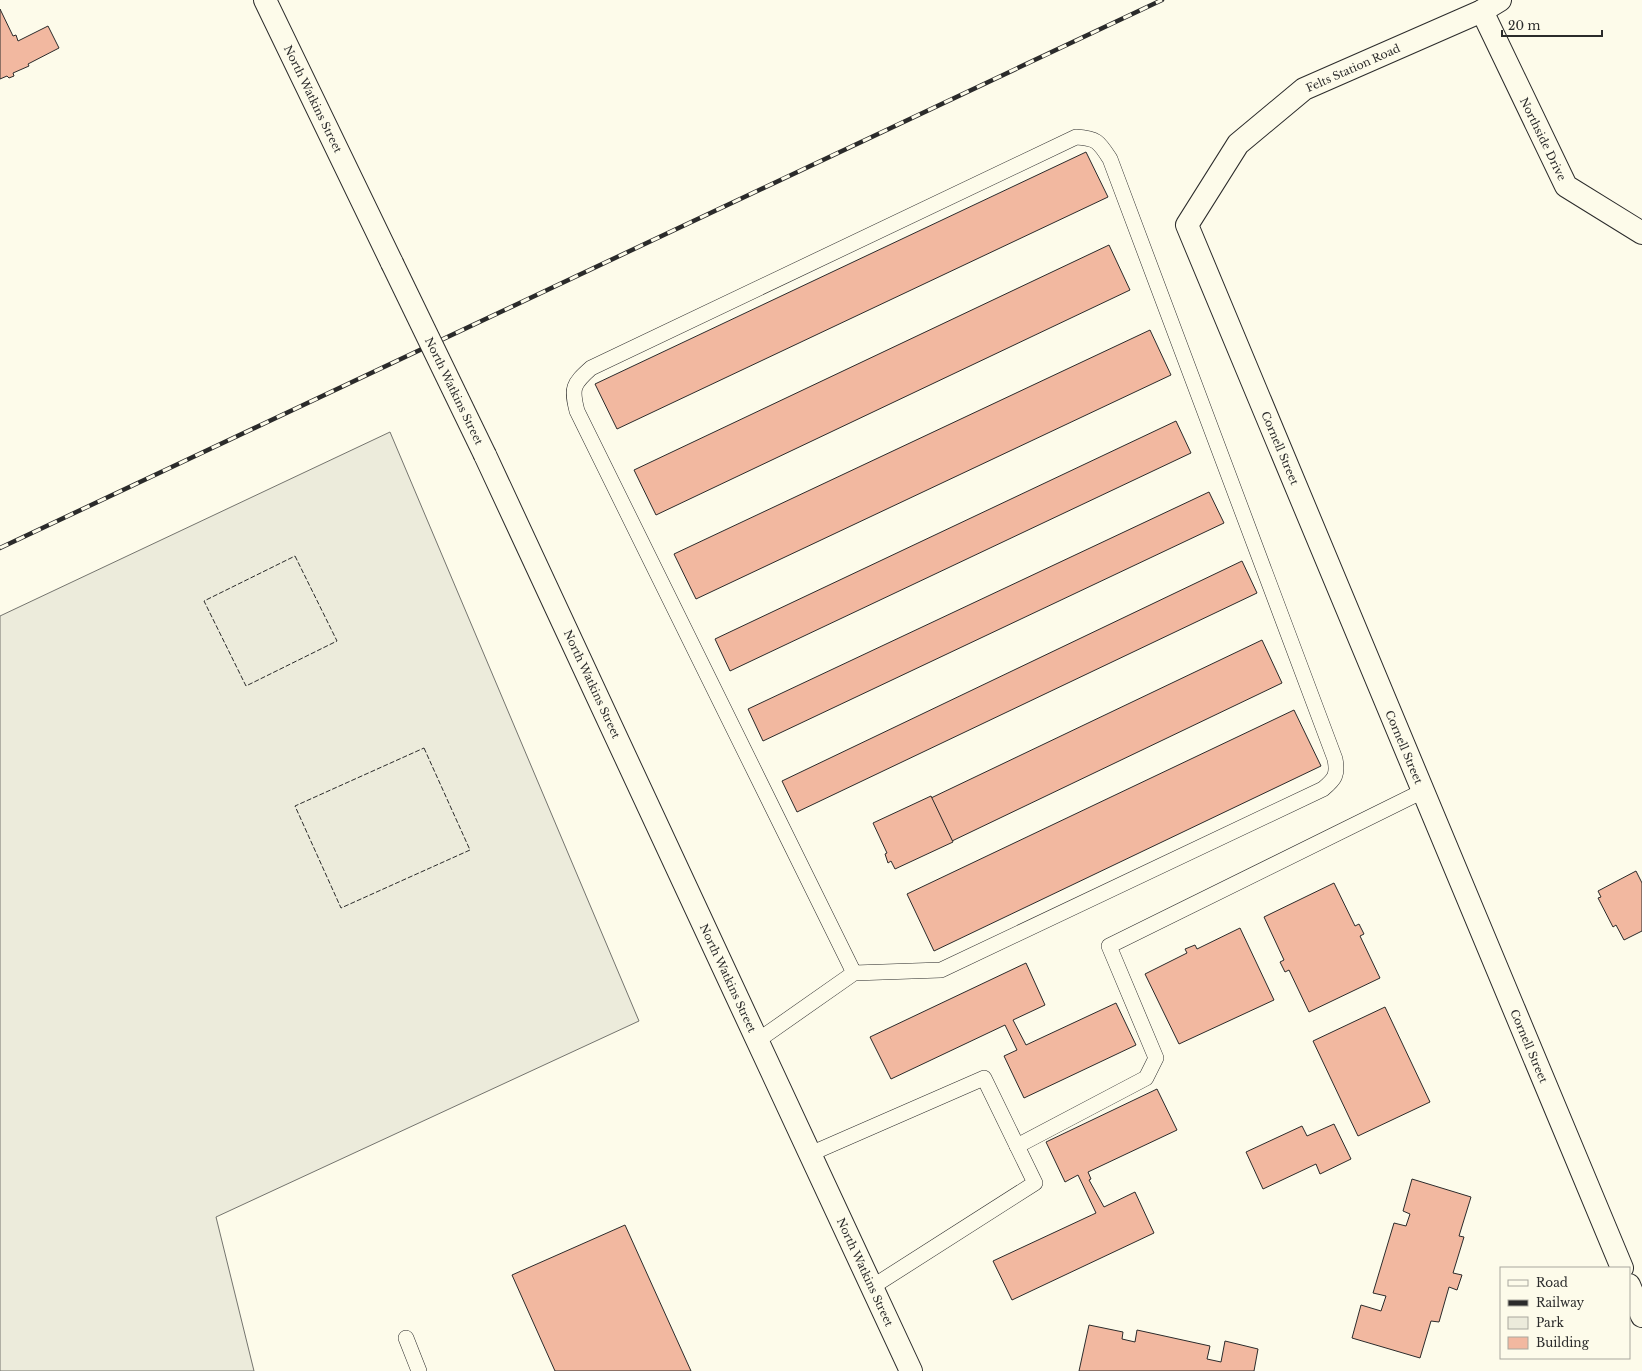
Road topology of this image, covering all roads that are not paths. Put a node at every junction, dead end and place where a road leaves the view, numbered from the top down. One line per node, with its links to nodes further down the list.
1 (265, 0): 7 (street, North Watkins Street, bridge)
2 (1491, 5): 3 (street, Felts Station Road); 4 (street, Northside Drive)
3 (1187, 225): 5 (street, Cornell Street)
4 (1642, 233)
5 (1423, 790): 8 (lane); 10 (street, Cornell Street)
6 (854, 973): 6 (lane); 7 (lane)
7 (757, 1041): 9 (street, North Watkins Street)
8 (1017, 1146): 9 (lane); 11 (lane)
9 (810, 1154): 11 (street, North Watkins Street)
10 (1622, 1267)
11 (872, 1287): 16 (street, North Watkins Street)
12 (1630, 1287): 13 (street)
13 (1642, 1316)
14 (406, 1338): 15 (lane)
15 (419, 1371)
16 (911, 1371)

